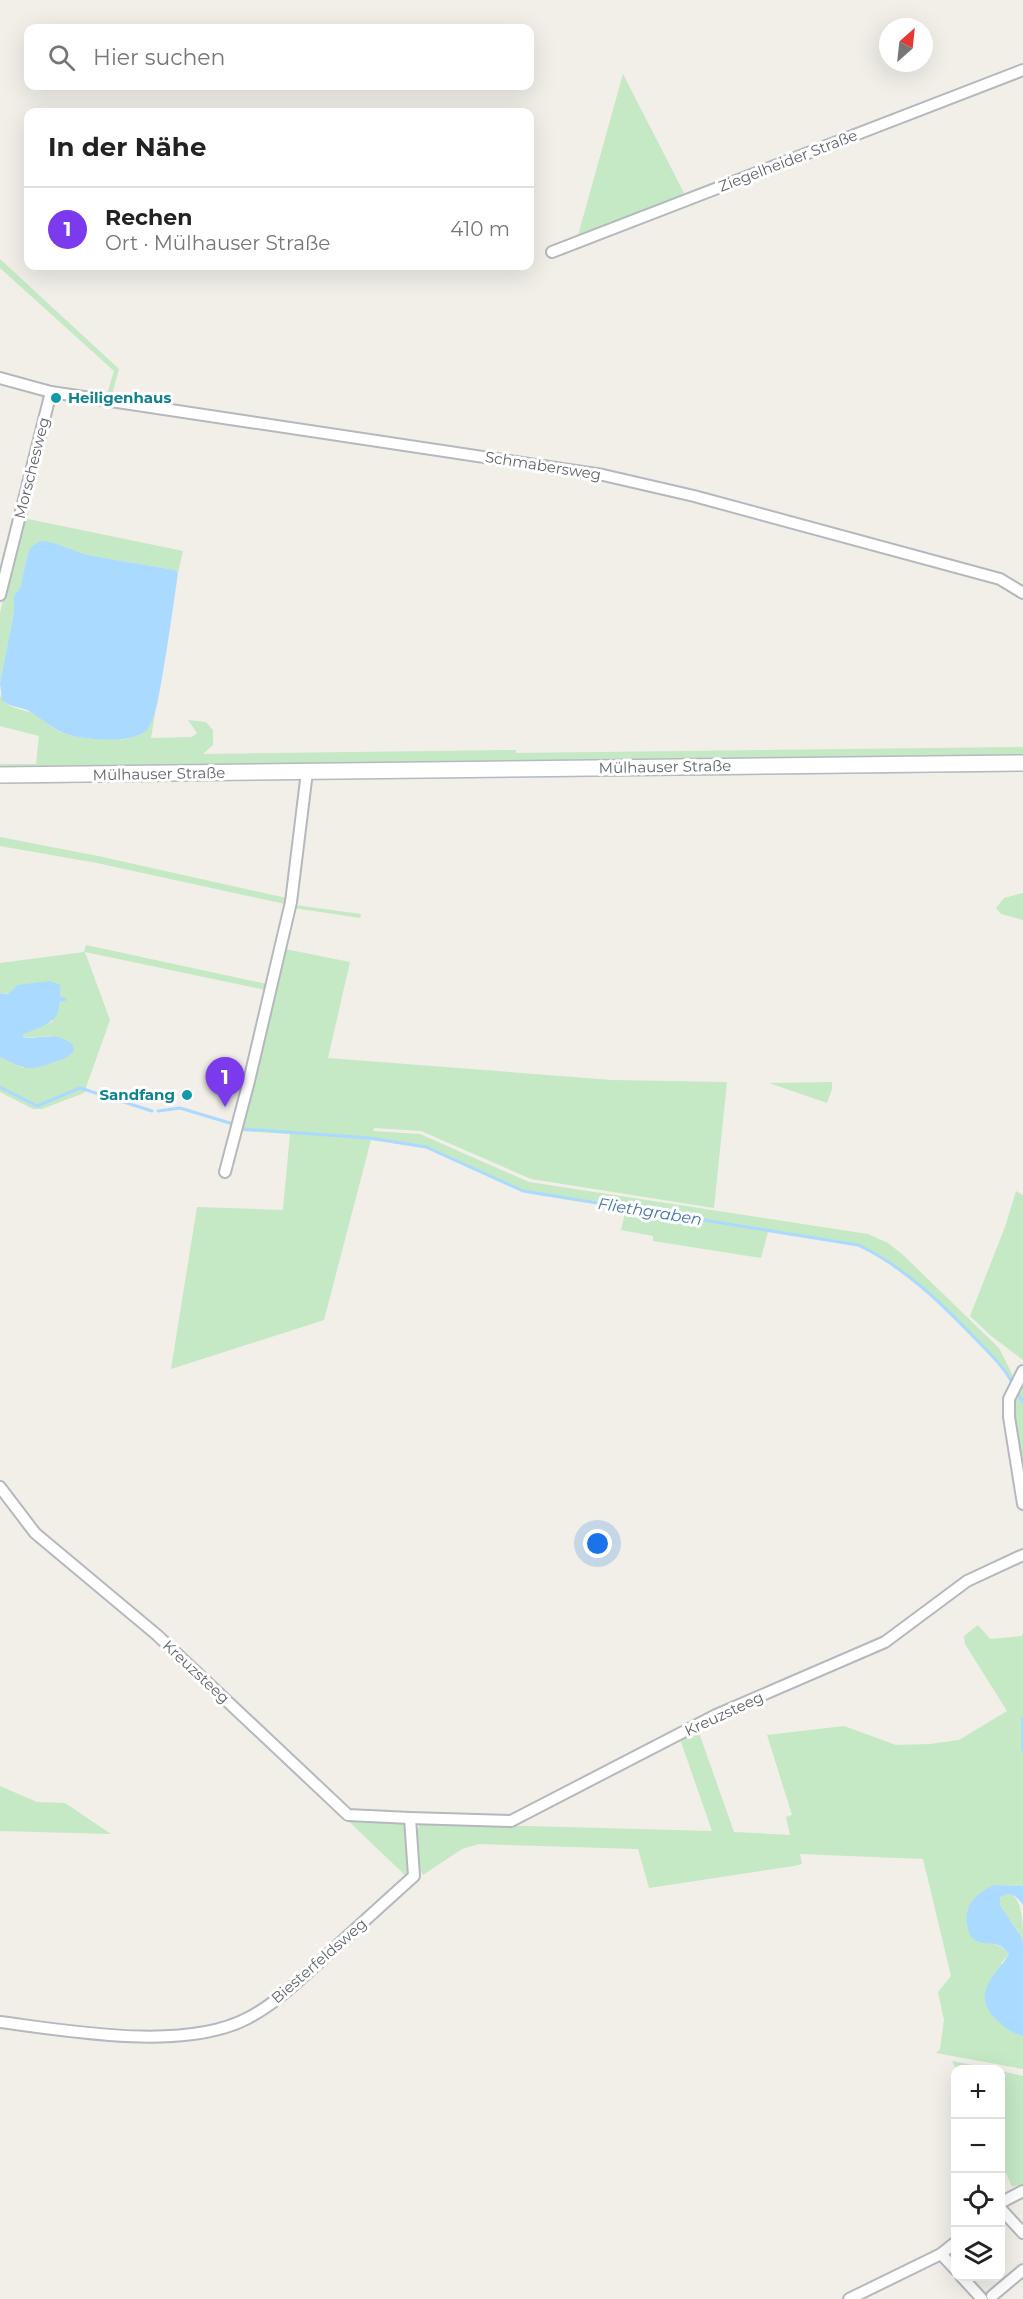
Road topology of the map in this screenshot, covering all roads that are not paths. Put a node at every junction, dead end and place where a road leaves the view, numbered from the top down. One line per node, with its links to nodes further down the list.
1 (1023, 70): 2 (street, Ziegelheider Straße)
2 (552, 252)
3 (0, 378): 4 (street)
4 (51, 392): 5 (street, Schmabersweg); 6 (street, Morschesweg)
5 (1023, 593)
6 (0, 595)
7 (1023, 763): 8 (street, Mülhauser Straße)
8 (307, 772): 9 (street, Mülhauser Straße); 10 (street)
9 (6, 775)
10 (225, 1172)
11 (1023, 1371): 13 (street)
12 (0, 1486): 15 (street, Kreuzsteeg)
13 (1023, 1504)
14 (1023, 1555): 15 (street, Kreuzsteeg)
15 (410, 1818): 16 (street, Biesterfeldsweg)
16 (0, 2022)
17 (1023, 2190): 18 (street)
18 (1005, 2200)
19 (1005, 2213): 20 (street)
20 (1023, 2233)
21 (951, 2246): 22 (street)
22 (941, 2254): 23 (street); 27 (street)
23 (951, 2265)
24 (1023, 2270): 26 (street)
25 (966, 2281): 26 (street)
26 (987, 2298)
27 (849, 2299)

